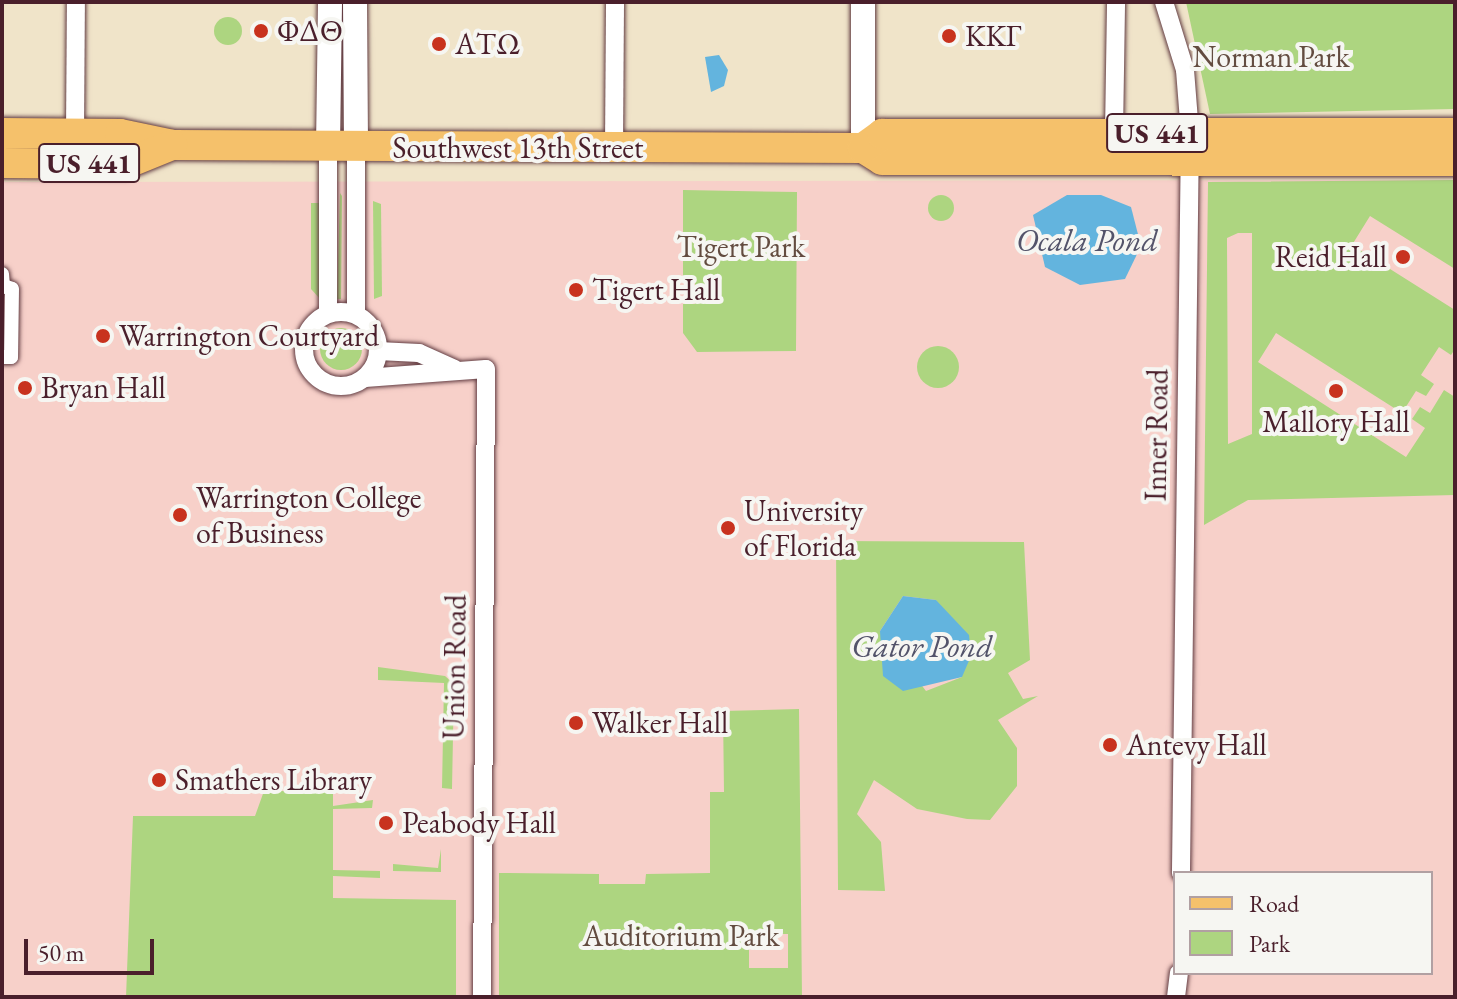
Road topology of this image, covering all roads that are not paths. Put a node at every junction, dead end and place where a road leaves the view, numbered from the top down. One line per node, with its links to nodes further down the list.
1 (76, 2): 11 (street)
2 (330, 2): 13 (street)
3 (355, 2): 13 (street)
4 (615, 2): 15 (street)
5 (863, 2): 16 (street)
6 (1116, 2): 9 (street)
7 (1164, 2): 14 (street, Inner Road)
8 (2, 133): 11 (main road, Southwest 13th Street / US 441)
9 (1114, 133): 14 (main road, Southwest 13th Street / US 441); 16 (main road, Southwest 13th Street / US 441)
10 (1455, 133): 14 (main road, Southwest 13th Street / US 441)
11 (75, 134): 12 (main road, Southwest 13th Street / US 441)
12 (173, 145): 13 (main road, Southwest 13th Street / US 441); 18 (main road, Southwest 13th Street / US 441)
13 (342, 147): 15 (main road, Southwest 13th Street / US 441); 20 (street); 21 (street)
14 (1190, 147): 16 (main road, Southwest 13th Street / US 441); 17 (main road, Southwest 13th Street / US 441); 26 (street, Inner Road)
15 (614, 148): 16 (main road, Southwest 13th Street / US 441)
16 (863, 148)
17 (1455, 161)
18 (2, 163)
19 (2, 274): 23 (street)
20 (328, 313): 21 (street); 25 (street, Union Road)
21 (356, 314): 22 (street)
22 (378, 351): 24 (street, Union Road); 25 (street)
23 (2, 357)
24 (455, 369): 25 (street, Union Road); 28 (street, Union Road)
25 (365, 378)
26 (1181, 871)
27 (1179, 975): 29 (street)
28 (482, 997)
29 (1176, 997)

